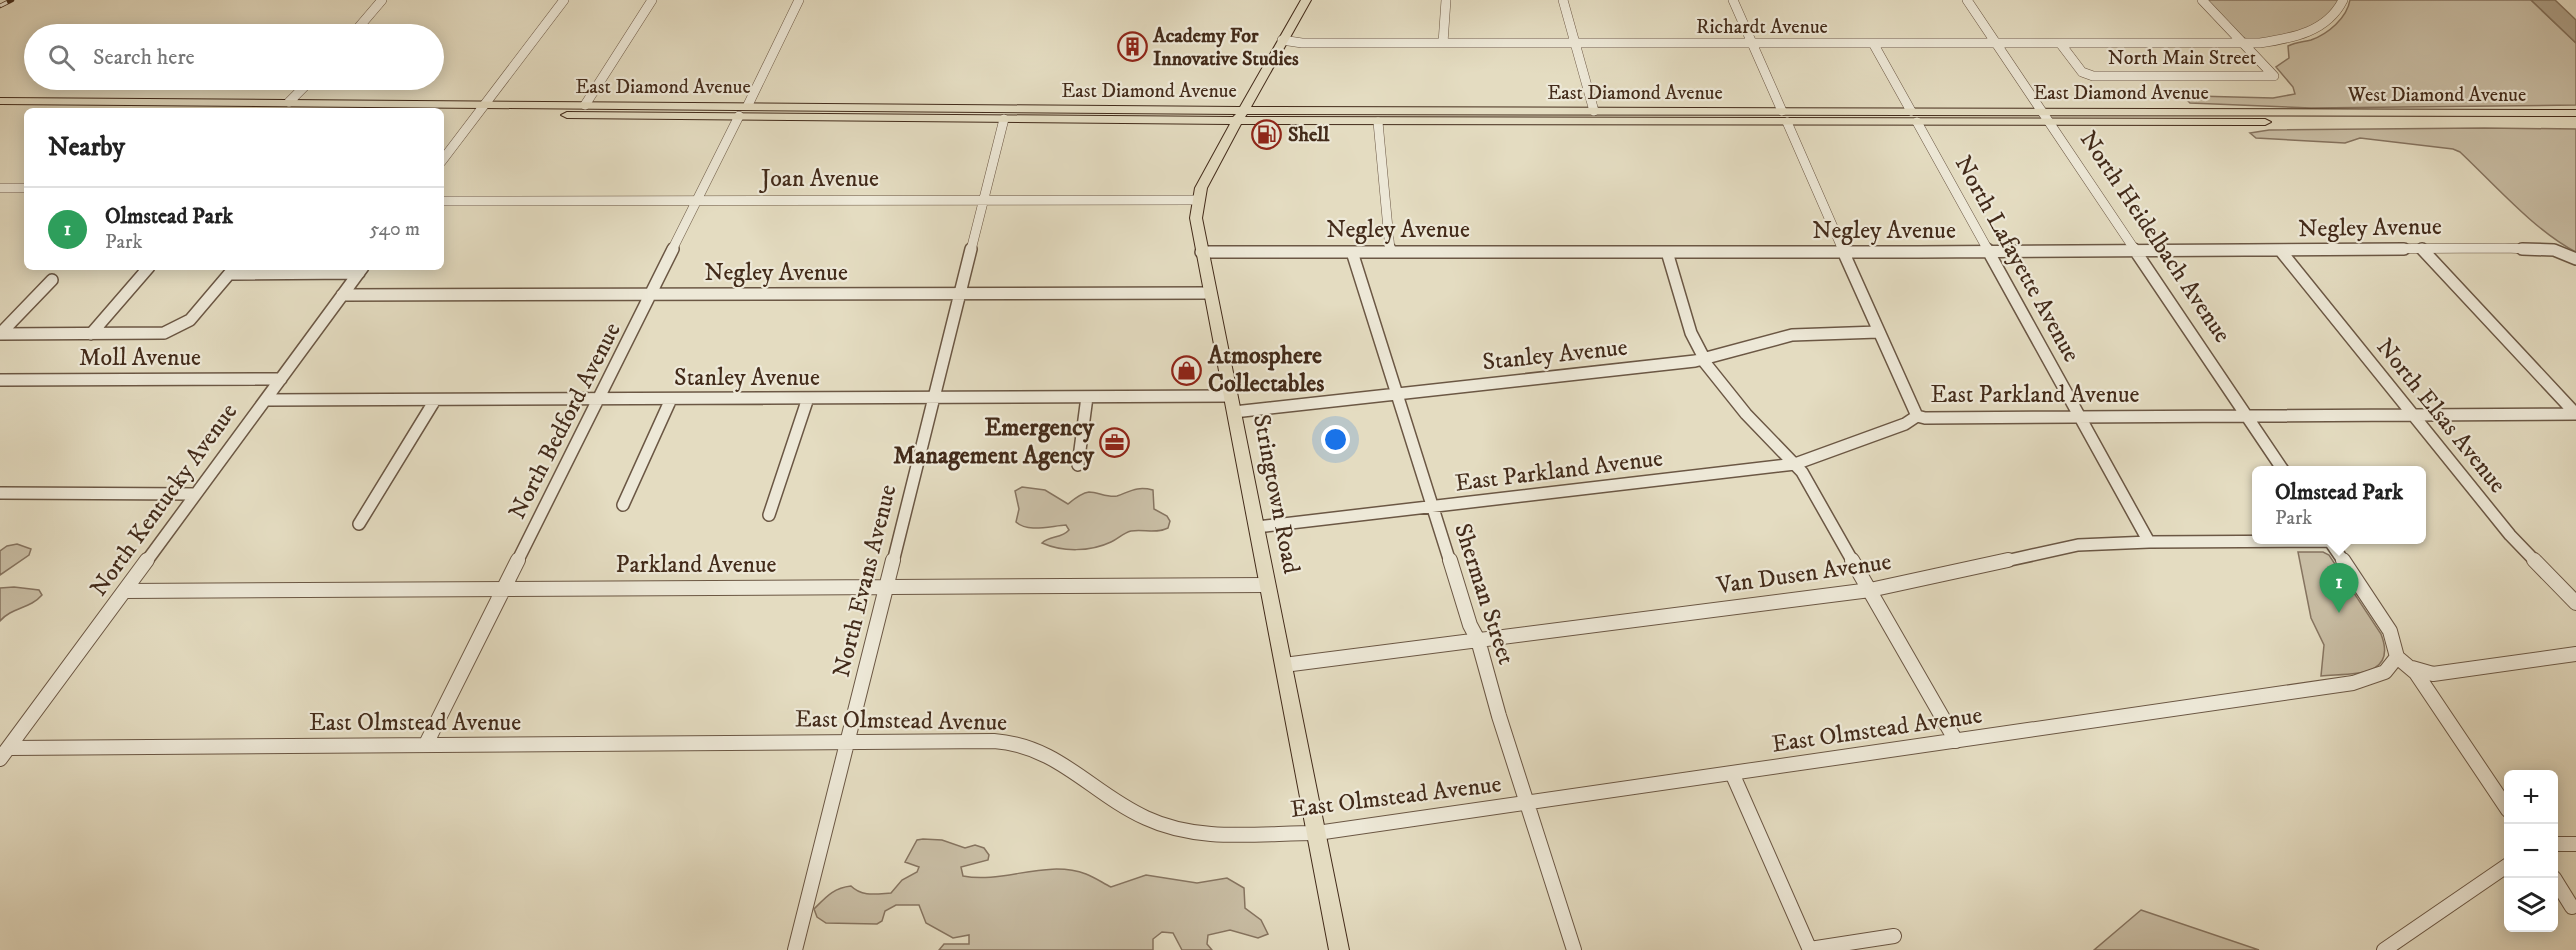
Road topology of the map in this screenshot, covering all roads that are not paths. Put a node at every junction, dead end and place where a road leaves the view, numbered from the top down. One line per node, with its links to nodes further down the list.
1 (382, 0): 12 (street)
2 (564, 0): 26 (street)
3 (652, 0): 24 (street)
4 (799, 0): 25 (street)
5 (1306, 0): 13 (main road, Stringtown Road)
6 (1446, 0): 14 (street)
7 (1563, 0): 15 (street)
8 (1733, 0): 16 (street)
9 (1967, 0): 18 (street, North Heidelbach Avenue)
10 (2202, 0): 20 (street)
11 (2343, 0): 20 (street, Richardt Avenue)
12 (362, 24)
13 (1282, 40): 14 (street, Richardt Avenue); 35 (main road, Stringtown Road)
14 (1443, 43): 15 (street, Richardt Avenue)
15 (1575, 43): 16 (street, Richardt Avenue); 29 (street)
16 (1752, 43): 17 (street, Richardt Avenue); 36 (street)
17 (1874, 43): 18 (street, Richardt Avenue); 30 (street)
18 (1997, 43): 19 (street, Richardt Avenue); 31 (street, North Heidelbach Avenue)
19 (2060, 43): 20 (street, Richardt Avenue); 20 (street, North Main Street)
20 (2244, 43)
21 (301, 90): 23 (street)
22 (0, 101): 23 (main road, East Diamond Avenue)
23 (290, 102): 26 (main road, East Diamond Avenue)
24 (585, 105): 25 (main road, East Diamond Avenue); 26 (main road, East Diamond Avenue)
25 (748, 105): 35 (main road, East Diamond Avenue)
26 (480, 109): 33 (main road, East Diamond Avenue); 34 (main road, East Diamond Avenue); 43 (street)
27 (0, 110): 28 (main road)
28 (24, 110)
29 (1594, 111): 35 (main road, East Diamond Avenue); 36 (main road, East Diamond Avenue)
30 (1911, 111): 31 (main road, East Diamond Avenue); 36 (main road, East Diamond Avenue)
31 (2043, 111): 37 (main road, East Diamond Avenue); 41 (street, North Heidelbach Avenue)
32 (2576, 113): 37 (main road, West Diamond Avenue)
33 (444, 114)
34 (739, 116): 38 (main road, East Diamond Avenue); 46 (street, North Bedford Avenue)
35 (1239, 116): 38 (main road, East Diamond Avenue); 39 (main road, East Diamond Avenue); 48 (main road, Stringtown Road)
36 (1785, 117): 39 (main road, East Diamond Avenue); 40 (main road, East Diamond Avenue); 58 (street)
37 (2301, 117): 41 (main road, East Diamond Avenue); 42 (main road, West Diamond Avenue)
38 (1004, 119): 47 (street, North Evans Avenue)
39 (1378, 122): 52 (street)
40 (1917, 122): 41 (main road, East Diamond Avenue); 53 (street, North Lafayette Avenue)
41 (2051, 122): 54 (street, North Heidelbach Avenue)
42 (2576, 122)
43 (444, 158)
44 (0, 188): 45 (street)
45 (24, 188)
46 (698, 200): 47 (street, Joan Avenue); 49 (street, Joan Avenue); 66 (street, North Bedford Avenue)
47 (984, 200): 48 (street, Joan Avenue); 65 (street, North Evans Avenue)
48 (1198, 200): 55 (main road, Stringtown Road)
49 (444, 201)
50 (2422, 249): 51 (street, Negley Avenue); 59 (street, Negley Avenue); 85 (street)
51 (2280, 250): 54 (street, Negley Avenue); 84 (street, North Elsas Avenue)
52 (1390, 251): 56 (street, Negley Avenue); 57 (street, Negley Avenue)
53 (1988, 251): 54 (street, Negley Avenue); 58 (street, Negley Avenue); 88 (street, North Lafayette Avenue)
54 (2135, 251): 86 (street, North Heidelbach Avenue)
55 (1201, 252): 56 (street, Negley Avenue); 64 (main road, Stringtown Road)
56 (1352, 252): 74 (street, Sherman Street)
57 (1667, 252): 58 (street, Negley Avenue); 71 (street)
58 (1844, 252): 68 (street)
59 (2571, 256)
60 (146, 270): 70 (street)
61 (233, 270): 62 (street); 70 (street)
62 (361, 270): 67 (street, North Kentucky Avenue)
63 (52, 280): 69 (street)
64 (1210, 292): 65 (street, Negley Avenue); 75 (main road, Stringtown Road)
65 (960, 293): 66 (street, Negley Avenue); 78 (street, North Evans Avenue)
66 (652, 294): 67 (street, Negley Avenue); 79 (street, North Bedford Avenue)
67 (342, 296): 72 (street, North Kentucky Avenue)
68 (1878, 332): 71 (street, Stanley Avenue); 87 (street)
69 (0, 334): 70 (street)
70 (91, 334)
71 (1703, 359): 74 (street, Stanley Avenue); 89 (street)
72 (281, 379): 73 (street, Moll Avenue); 81 (street, North Kentucky Avenue)
73 (0, 380)
74 (1397, 393): 83 (street, Stanley Avenue); 95 (street, Sherman Street)
75 (1230, 396): 76 (street, Stanley Avenue); 83 (main road, Stringtown Road)
76 (1087, 397): 78 (street, Stanley Avenue); 90 (street)
77 (808, 398): 78 (street, Stanley Avenue); 80 (street, Stanley Avenue); 96 (street)
78 (933, 398): 103 (street, North Evans Avenue)
79 (600, 399): 80 (street, Stanley Avenue); 82 (street, Stanley Avenue); 104 (street, North Bedford Avenue)
80 (671, 399): 94 (street)
81 (265, 400): 82 (street, Stanley Avenue); 93 (street, North Kentucky Avenue)
82 (435, 400): 97 (street)
83 (1234, 412): 98 (main road, Stringtown Road)
84 (2410, 414): 85 (street, East Parkland Avenue); 86 (street, East Parkland Avenue); 107 (street, North Elsas Avenue)
85 (2576, 414)
86 (2245, 415): 88 (street, East Parkland Avenue); 91 (street, North Heidelbach Avenue)
87 (1917, 416): 88 (street, East Parkland Avenue); 89 (street, East Parkland Avenue)
88 (2080, 416): 100 (street, North Lafayette Avenue)
89 (1795, 464): 95 (street, East Parkland Avenue); 105 (street)
90 (1078, 465)
91 (2280, 466)
92 (0, 493): 93 (street)
93 (196, 494): 106 (street, North Kentucky Avenue)
94 (623, 505)
95 (1432, 507): 98 (street, East Parkland Avenue); 108 (street, Sherman Street)
96 (769, 515)
97 (359, 524)
98 (1257, 527): 102 (main road, Stringtown Road)
99 (2252, 541): 100 (street, Van Dusen Avenue)
100 (2149, 542): 105 (street, Van Dusen Avenue)
101 (2333, 544): 110 (street)
102 (1268, 585): 103 (street, Parkland Avenue); 111 (main road, Stringtown Road)
103 (888, 586): 104 (street, Parkland Avenue); 113 (street, North Evans Avenue)
104 (503, 589): 106 (street, Parkland Avenue); 115 (street, North Bedford Avenue)
105 (1870, 590): 108 (street, Van Dusen Avenue); 114 (street)
106 (124, 591): 116 (street, North Kentucky Avenue)
107 (2576, 603)
108 (1478, 640): 111 (street, Van Dusen Avenue); 118 (street, Sherman Street)
109 (2576, 654): 112 (street)
110 (2397, 657): 112 (street); 114 (street, East Olmstead Avenue)
111 (1284, 665): 120 (main road, Stringtown Road)
112 (2409, 666): 119 (street)
113 (847, 741): 115 (street, East Olmstead Avenue); 120 (street, East Olmstead Avenue); 127 (street, North Evans Avenue)
114 (1956, 741): 117 (street, East Olmstead Avenue)
115 (426, 744): 116 (street, East Olmstead Avenue)
116 (4, 754)
117 (1732, 774): 118 (street, East Olmstead Avenue); 130 (street)
118 (1527, 803): 120 (street, East Olmstead Avenue); 129 (street, Sherman Street)
119 (2504, 804)
120 (1317, 833): 128 (main road, Stringtown Road)
121 (2558, 844): 122 (street)
122 (2576, 844)
123 (2504, 868): 131 (street)
124 (2558, 886): 125 (street)
125 (2572, 907)
126 (1894, 936): 130 (street)
127 (795, 950)
128 (1339, 950)
129 (1574, 950)
130 (1810, 950)
131 (2384, 950)

